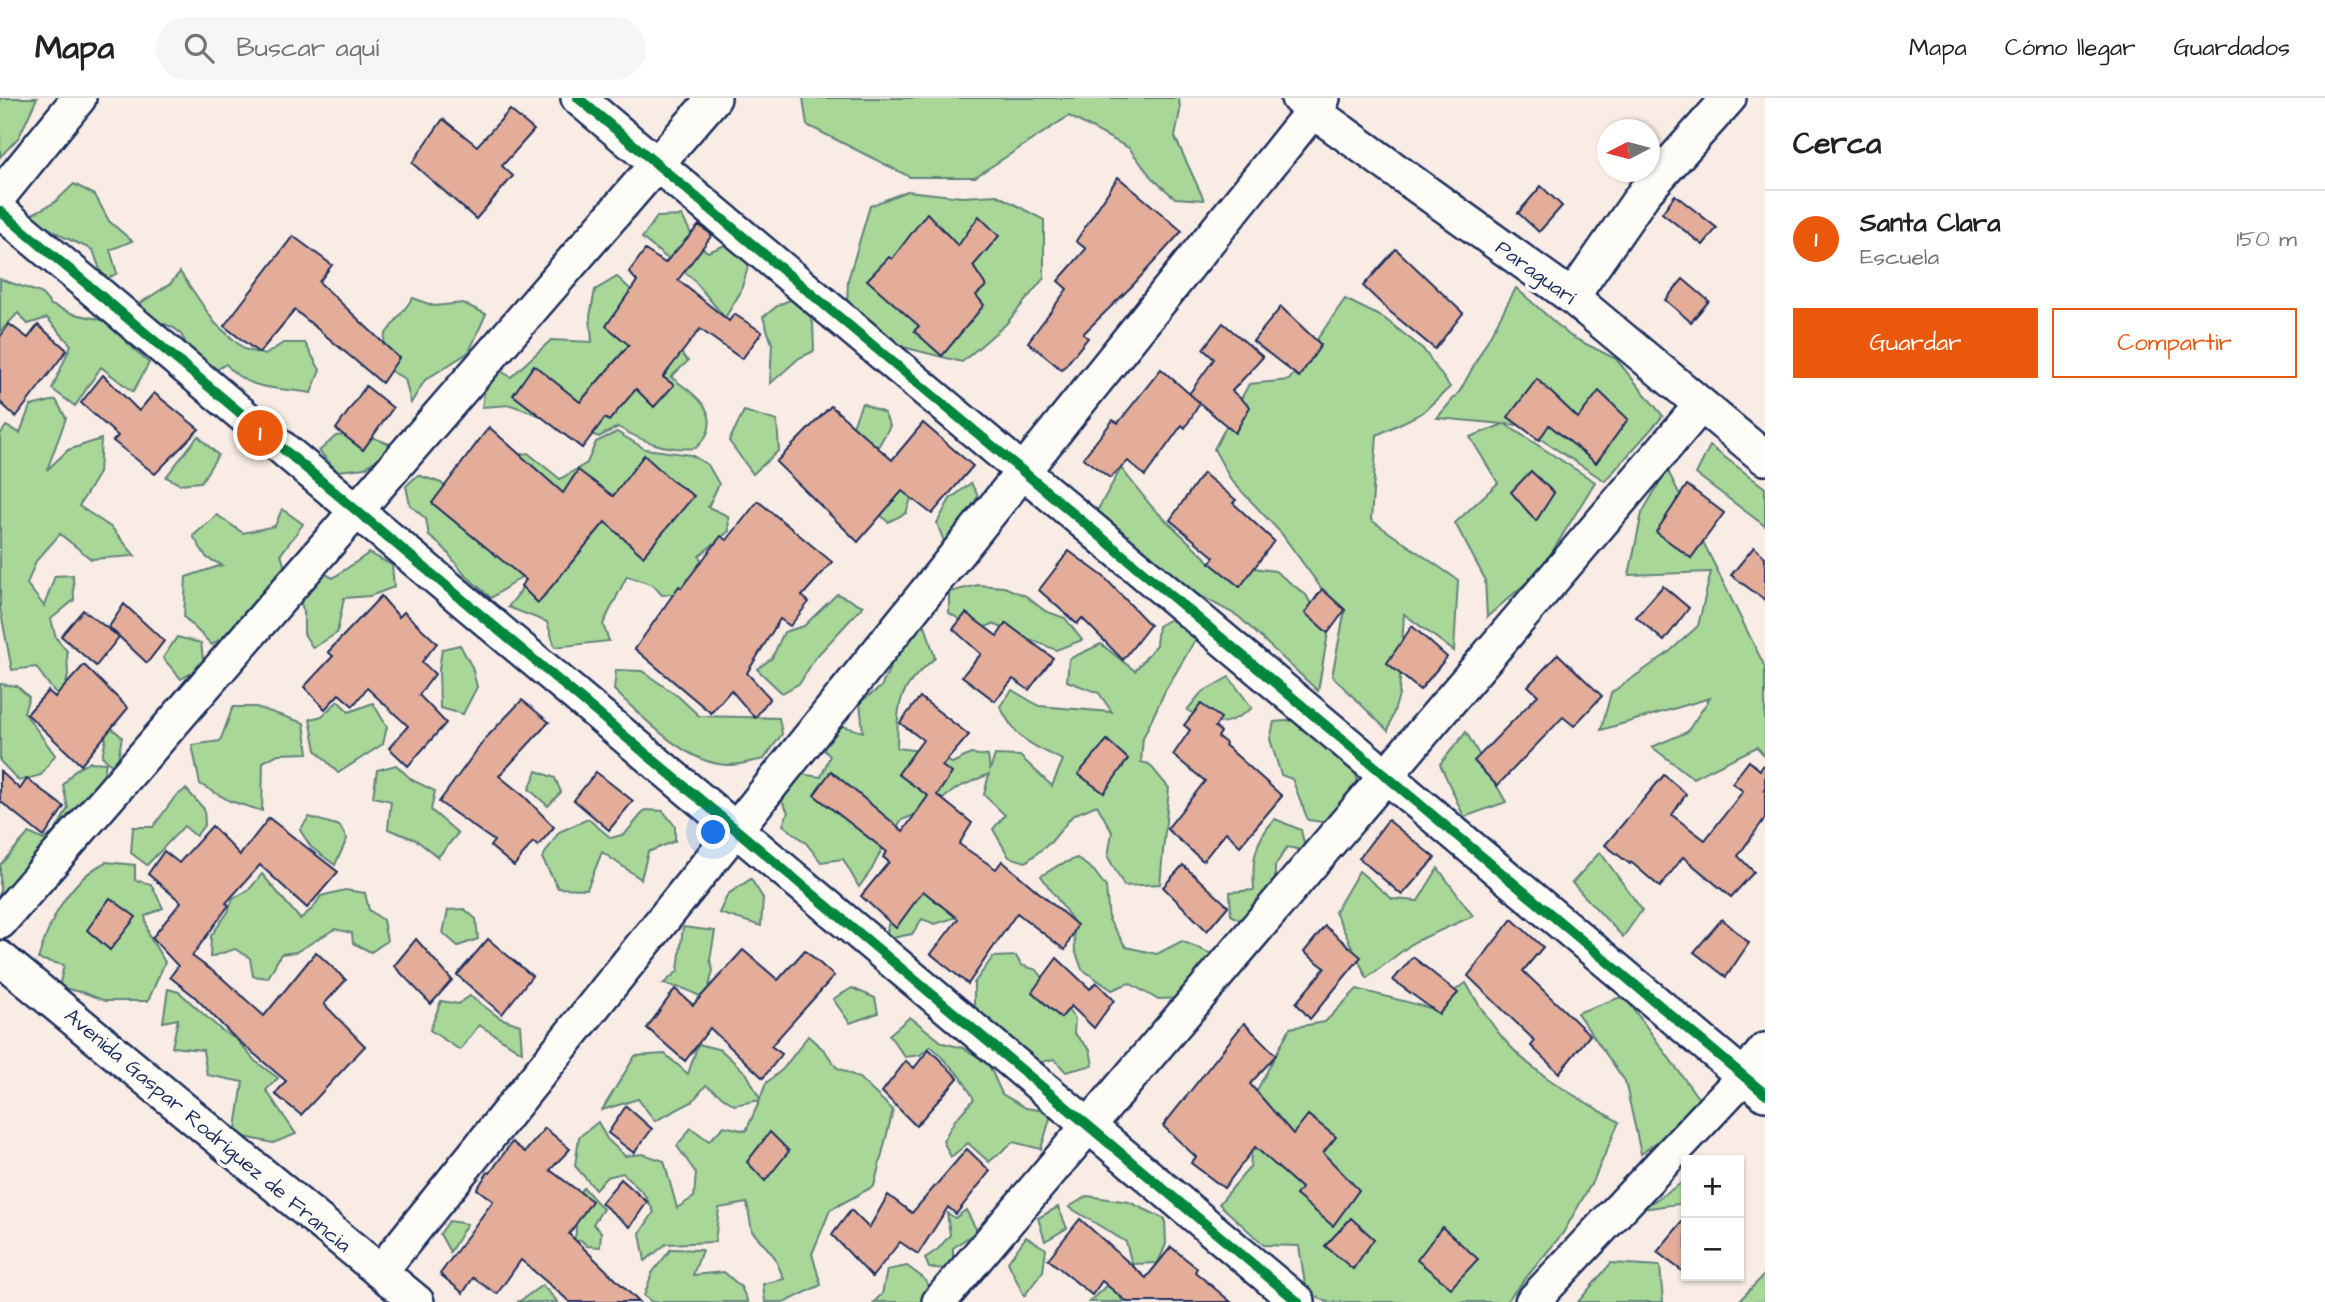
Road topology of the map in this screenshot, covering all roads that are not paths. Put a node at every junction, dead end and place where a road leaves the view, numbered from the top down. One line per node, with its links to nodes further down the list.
1 (79, 98): 7 (street)
2 (578, 98): 6 (street)
3 (714, 98): 6 (street)
4 (1729, 98): 9 (street)
5 (1311, 102): 9 (street, Paraguarí); 12 (street)
6 (657, 164): 12 (street); 13 (street)
7 (0, 195)
8 (0, 211): 13 (street)
9 (1572, 297): 10 (street, Paraguarí)
10 (1701, 405): 11 (street, Paraguarí); 14 (street)
11 (1765, 458)
12 (1023, 471): 14 (street); 15 (street)
13 (355, 510): 15 (street); 16 (street)
14 (1386, 775): 19 (street); 20 (street)
15 (735, 828): 20 (street); 21 (street)
16 (0, 922)
17 (0, 958): 21 (street, Avenida Gaspar Rodríguez de Francia)
18 (1765, 1050): 19 (street)
19 (1754, 1085): 25 (street)
20 (1088, 1125): 23 (street); 24 (street)
21 (380, 1272): 22 (street, Avenida Gaspar Rodríguez de Francia)
22 (416, 1302)
23 (939, 1302)
24 (1298, 1302)
25 (1532, 1302)

